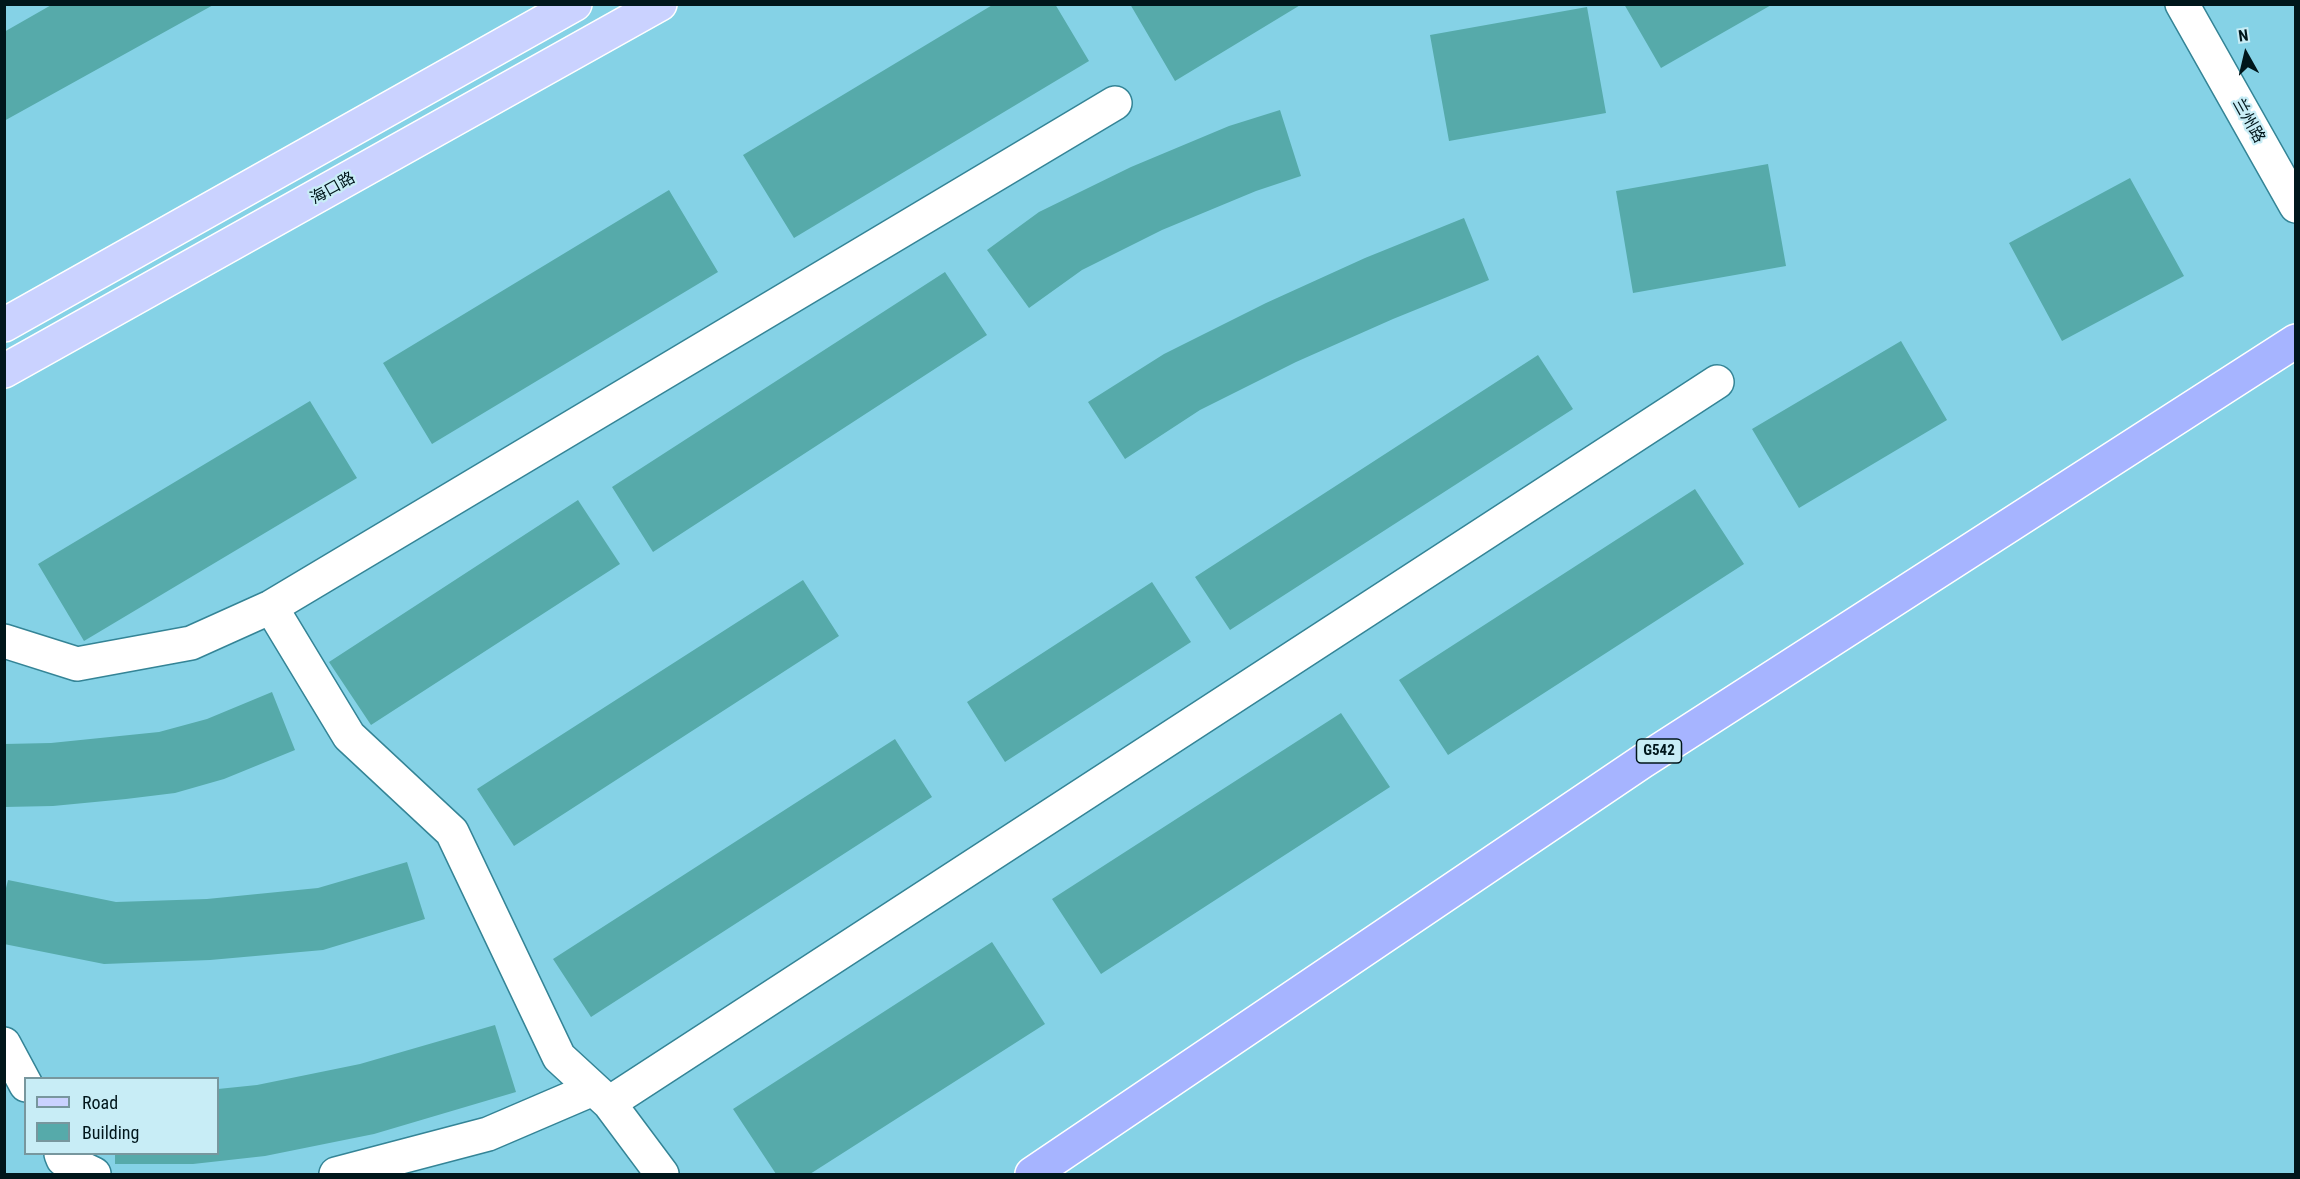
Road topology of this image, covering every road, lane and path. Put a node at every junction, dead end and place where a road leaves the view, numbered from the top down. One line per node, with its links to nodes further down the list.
1 (575, 4): 6 (main road)
2 (660, 4): 8 (main road, 海口路)
3 (2182, 4): 5 (street, 兰州路)
4 (1115, 103): 10 (street)
5 (2295, 206)
6 (4, 325)
7 (2295, 341): 19 (highway, G542)
8 (4, 371)
9 (1717, 382): 14 (street)
10 (271, 607): 11 (street); 14 (street)
11 (4, 641)
12 (4, 1044): 13 (street)
13 (24, 1081)
14 (601, 1096): 17 (street); 18 (street)
15 (61, 1155): 16 (street)
16 (94, 1174)
17 (336, 1174)
18 (662, 1174)
19 (1032, 1174)

